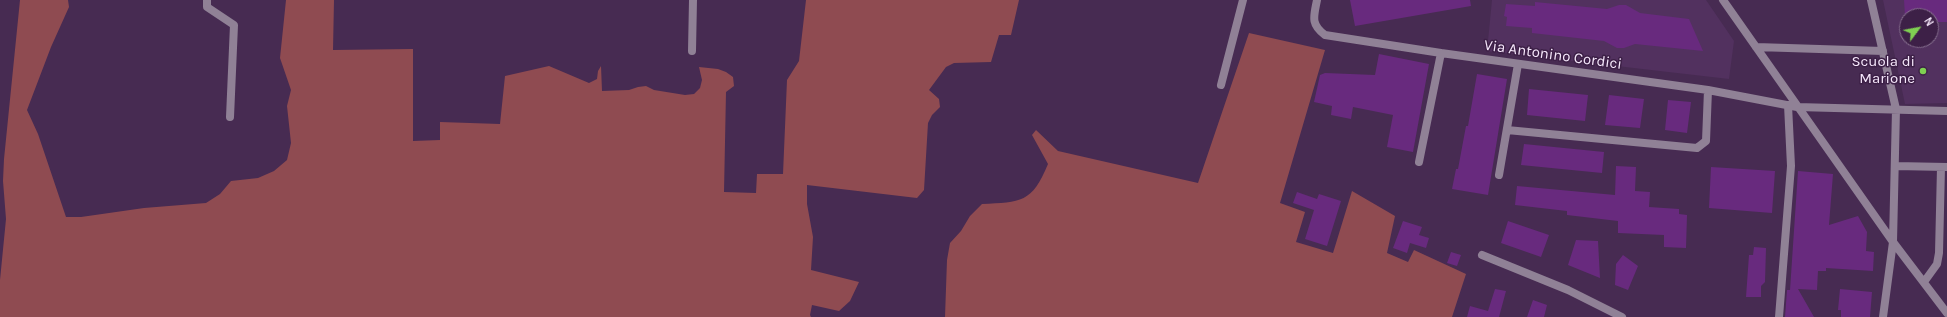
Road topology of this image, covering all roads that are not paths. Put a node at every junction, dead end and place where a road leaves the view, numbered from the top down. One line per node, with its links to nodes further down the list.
1 (207, 0): 18 (street)
2 (693, 0): 8 (street)
3 (1243, 0): 12 (street)
4 (1317, 0): 10 (street, Via Antonino Cordici)
5 (1722, 0): 7 (street)
6 (1871, 0): 9 (street)
7 (1756, 47): 9 (street); 15 (street)
8 (692, 51)
9 (1883, 51): 16 (street)
10 (1441, 53): 11 (street, Via Antonino Cordici); 20 (street)
11 (1518, 64): 13 (street, Via Antonino Cordici); 19 (street)
12 (1221, 85)
13 (1708, 90): 14 (street, Via Antonino Cordici); 19 (street)
14 (1788, 105): 15 (street, Via Antonino Cordici); 29 (street)
15 (1797, 107): 16 (street, Via Antonino Cordici); 24 (street)
16 (1896, 109): 17 (street, Via Antonino Cordici); 21 (street)
17 (1947, 111)
18 (230, 117)
19 (1507, 130): 23 (street)
20 (1420, 162)
21 (1895, 166): 22 (street); 24 (street)
22 (1944, 167): 26 (street)
23 (1498, 175)
24 (1893, 242): 26 (street); 30 (street)
25 (1482, 255): 28 (street)
26 (1924, 282): 27 (street)
27 (1947, 313)
28 (1622, 317)
29 (1779, 317)
30 (1883, 317)

